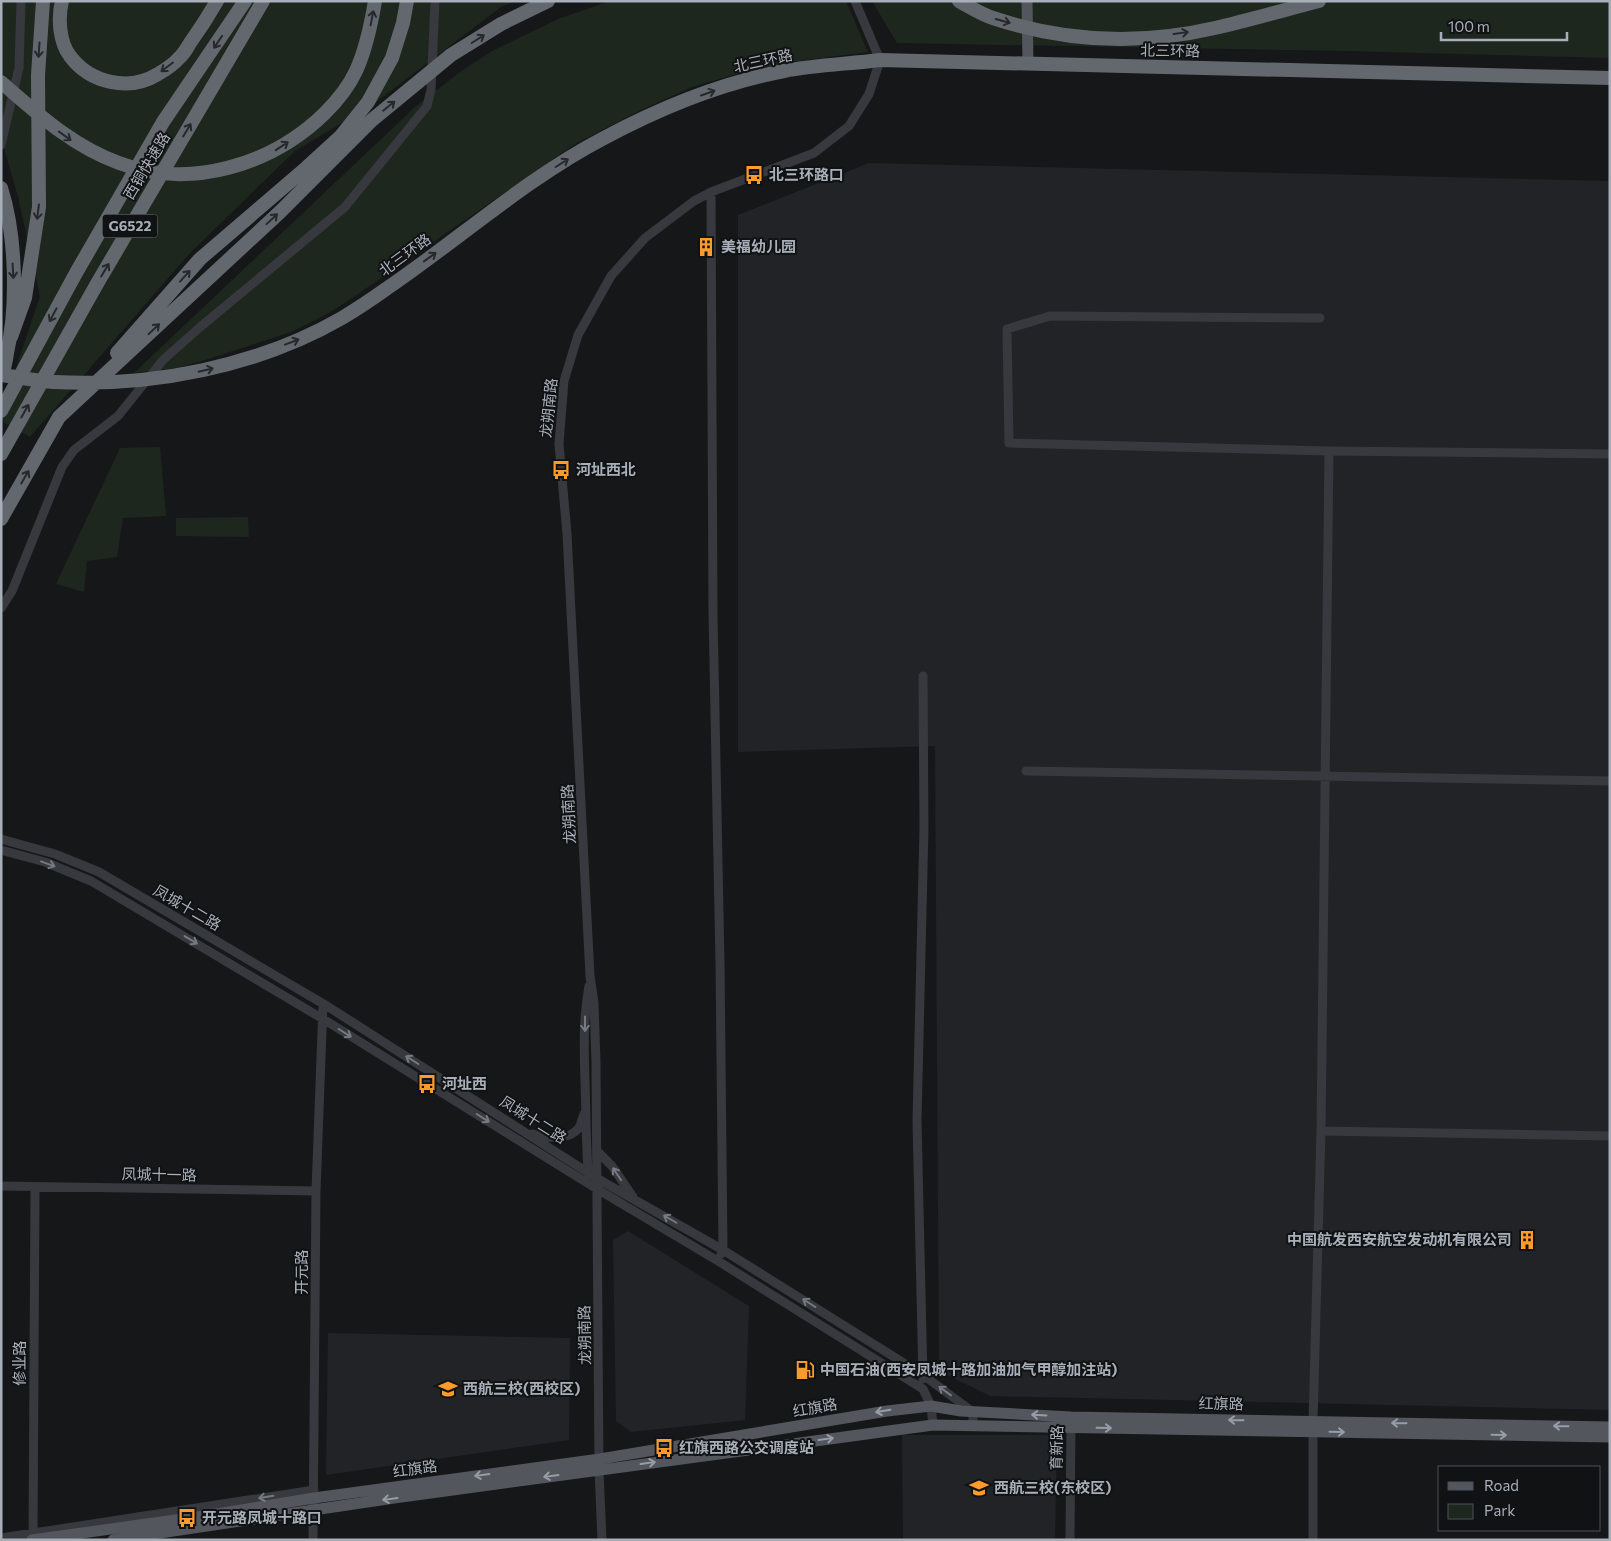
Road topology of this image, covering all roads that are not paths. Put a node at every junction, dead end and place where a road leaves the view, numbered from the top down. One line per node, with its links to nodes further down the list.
1 (21, 1): 19 (street)
2 (43, 1): 23 (highway, one-way to 23)
3 (62, 1): 4 (highway, one-way to 3)
4 (218, 1)
5 (245, 1): 25 (highway, 西铜快速路 / G6522, one-way to 25)
6 (264, 1): 28 (highway, 西铜快速路 / G6522, one-way to 6)
7 (375, 1): 18 (highway, one-way to 7)
8 (407, 1): 26 (highway, one-way to 8)
9 (435, 1): 31 (street)
10 (548, 1): 26 (highway, one-way to 10)
11 (855, 1): 15 (street)
12 (959, 1): 14 (highway, one-way to 14)
13 (1027, 1): 16 (main road)
14 (1318, 1)
15 (880, 60): 16 (highway, 北三环路); 21 (street, 龙朔南路); 24 (highway, 北三环路, one-way to 15)
16 (1028, 64): 17 (highway, 北三环路)
17 (1610, 78)
18 (1, 82)
19 (1, 145)
20 (1, 188): 23 (highway, one-way to 23)
21 (711, 192): 38 (street, 龙朔南路); 53 (street)
22 (1320, 318): 27 (street)
23 (11, 337): 24 (highway)
24 (1, 375)
25 (1, 411)
26 (60, 417): 30 (highway, one-way to 26)
27 (1330, 451): 29 (street); 34 (street)
28 (1, 454)
29 (1610, 454)
30 (1, 519)
31 (1, 608)
32 (922, 676): 55 (street)
33 (1026, 771): 34 (street)
34 (1325, 776): 35 (street); 42 (street)
35 (1610, 781)
36 (1, 839): 39 (street, 凤城十二路)
37 (1, 850): 40 (street, 凤城十二路, one-way to 40)
38 (590, 976): 41 (street, 龙朔南路, one-way to 41); 45 (street, 龙朔南路)
39 (323, 1004): 40 (street, 开元路); 43 (street, 凤城十二路, one-way to 39)
40 (323, 1019): 50 (street, 凤城十二路, one-way to 50); 51 (street, 开元路)
41 (586, 1109): 43 (street); 46 (street, 龙朔南路)
42 (1321, 1131): 44 (street); 62 (street)
43 (528, 1133): 46 (street, 凤城十二路)
44 (1610, 1136)
45 (597, 1151): 47 (street, 龙朔南路); 52 (street, one-way to 45)
46 (588, 1172): 47 (street, 凤城十二路); 50 (street, 龙朔南路)
47 (598, 1179): 50 (street, 龙朔南路); 52 (street, 凤城十二路)
48 (1, 1186): 49 (street, 凤城十一路)
49 (35, 1187): 51 (street, 凤城十一路); 68 (street, 修业路)
50 (597, 1189): 54 (street, 凤城十二路); 65 (street, 龙朔南路)
51 (316, 1191): 66 (street, 开元路)
52 (634, 1199): 53 (street, 凤城十二路, one-way to 52)
53 (723, 1250): 54 (street); 55 (street, 凤城十二路, one-way to 53)
54 (718, 1261): 56 (street, 凤城十二路)
55 (923, 1375): 56 (street); 58 (street, 凤城十二路, one-way to 55)
56 (923, 1389): 57 (street)
57 (931, 1406): 58 (main road, 红旗路); 60 (street); 65 (main road, 红旗路, one-way to 65)
58 (973, 1412): 59 (main road, 红旗路, one-way to 58); 61 (street)
59 (1071, 1422): 61 (main road, 红旗路); 62 (main road, 红旗路); 72 (street, 育新路)
60 (933, 1425): 61 (main road, 红旗路); 65 (main road, 红旗路, one-way to 60)
61 (973, 1426)
62 (1313, 1426): 63 (main road, 红旗路, one-way to 62); 64 (main road, 红旗路, one-way to 64); 73 (street)
63 (1610, 1426)
64 (1610, 1437)
65 (600, 1464): 66 (main road, 红旗路, one-way to 66); 71 (street, 龙朔南路)
66 (314, 1499): 68 (main road, 红旗路, one-way to 68); 69 (main road, 红旗路); 70 (street, 开元路)
67 (1, 1538): 68 (street)
68 (33, 1538)
69 (113, 1540)
70 (313, 1540)
71 (602, 1540)
72 (1070, 1540)
73 (1313, 1540)

